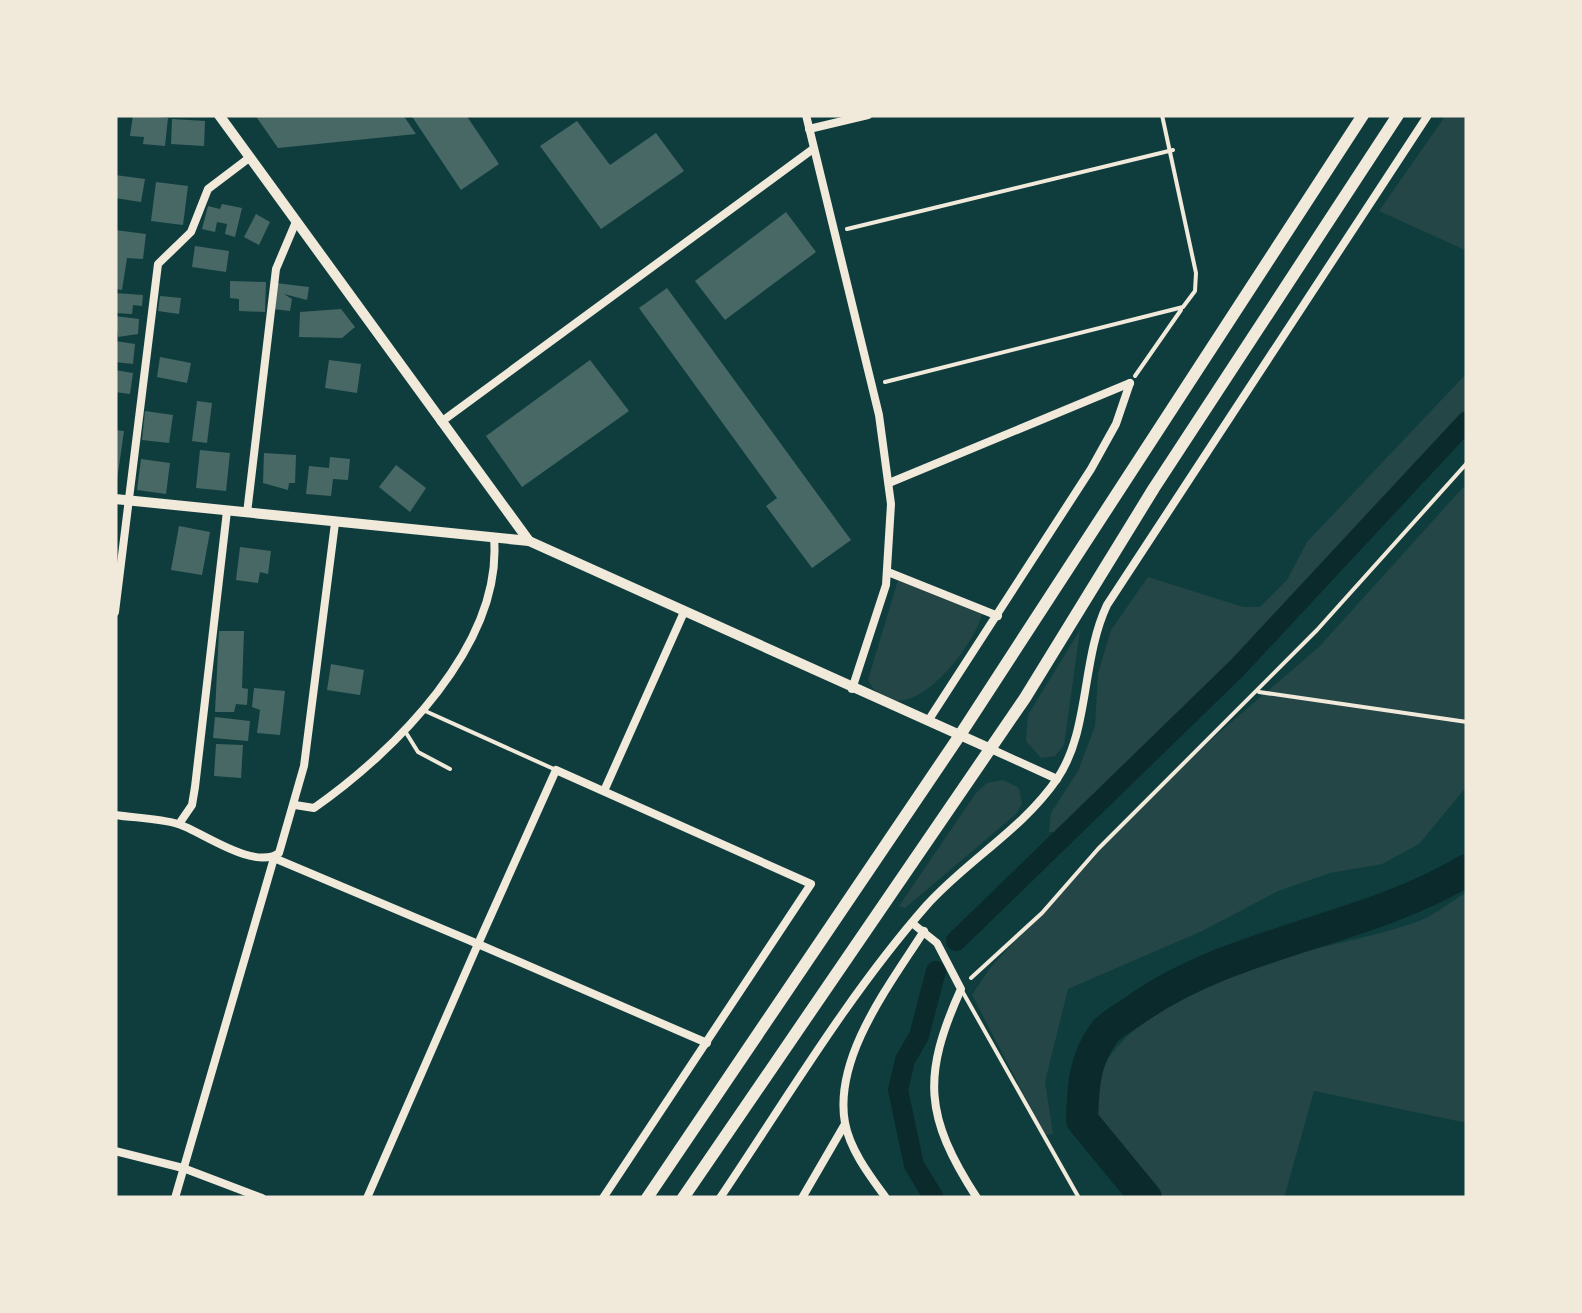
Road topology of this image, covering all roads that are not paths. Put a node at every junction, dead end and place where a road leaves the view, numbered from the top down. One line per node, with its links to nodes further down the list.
1 (212, 115): 2 (street)
2 (220, 115): 10 (street)
3 (806, 115): 8 (street)
4 (868, 115): 8 (street)
5 (1363, 115): 29 (main road)
6 (1398, 115): 30 (main road)
7 (1428, 115): 33 (street)
8 (809, 130): 9 (street)
9 (812, 149): 12 (street); 13 (street)
10 (249, 158): 11 (street); 15 (street)
11 (296, 224): 12 (street); 17 (street)
12 (439, 423): 20 (street)
13 (889, 483): 21 (street); 24 (street)
14 (115, 499): 15 (street)
15 (131, 501): 16 (street); 22 (street)
16 (227, 511): 17 (street); 37 (street)
17 (247, 513): 18 (street)
18 (335, 524): 19 (street); 35 (street)
19 (494, 538): 20 (street); 26 (street)
20 (529, 542): 23 (street)
21 (888, 572): 24 (street); 25 (street)
22 (115, 612)
23 (684, 612): 25 (street); 34 (street)
24 (998, 616): 27 (street)
25 (852, 689): 27 (street)
26 (423, 710): 28 (street); 32 (lane)
27 (928, 721): 29 (street)
28 (405, 731): 31 (lane); 35 (street)
29 (960, 735): 30 (street); 51 (main road)
30 (991, 748): 33 (street); 52 (main road)
31 (450, 770)
32 (556, 770): 34 (street); 41 (street)
33 (1057, 779): 39 (street)
34 (604, 792): 43 (street)
35 (295, 806): 38 (street)
36 (115, 815): 37 (street)
37 (179, 824): 38 (street)
38 (274, 858): 41 (street); 46 (street)
39 (912, 923): 40 (street); 53 (street)
40 (924, 931): 42 (street); 44 (street)
41 (478, 944): 43 (street); 49 (street)
42 (962, 989): 56 (street); 57 (lane)
43 (707, 1043): 50 (street)
44 (846, 1124): 54 (street); 55 (street)
45 (115, 1151): 46 (street)
46 (183, 1168): 47 (street); 48 (street)
47 (175, 1198)
48 (262, 1198)
49 (368, 1198)
50 (603, 1198)
51 (647, 1198)
52 (683, 1198)
53 (720, 1198)
54 (802, 1198)
55 (886, 1198)
56 (977, 1198)
57 (1079, 1198)

